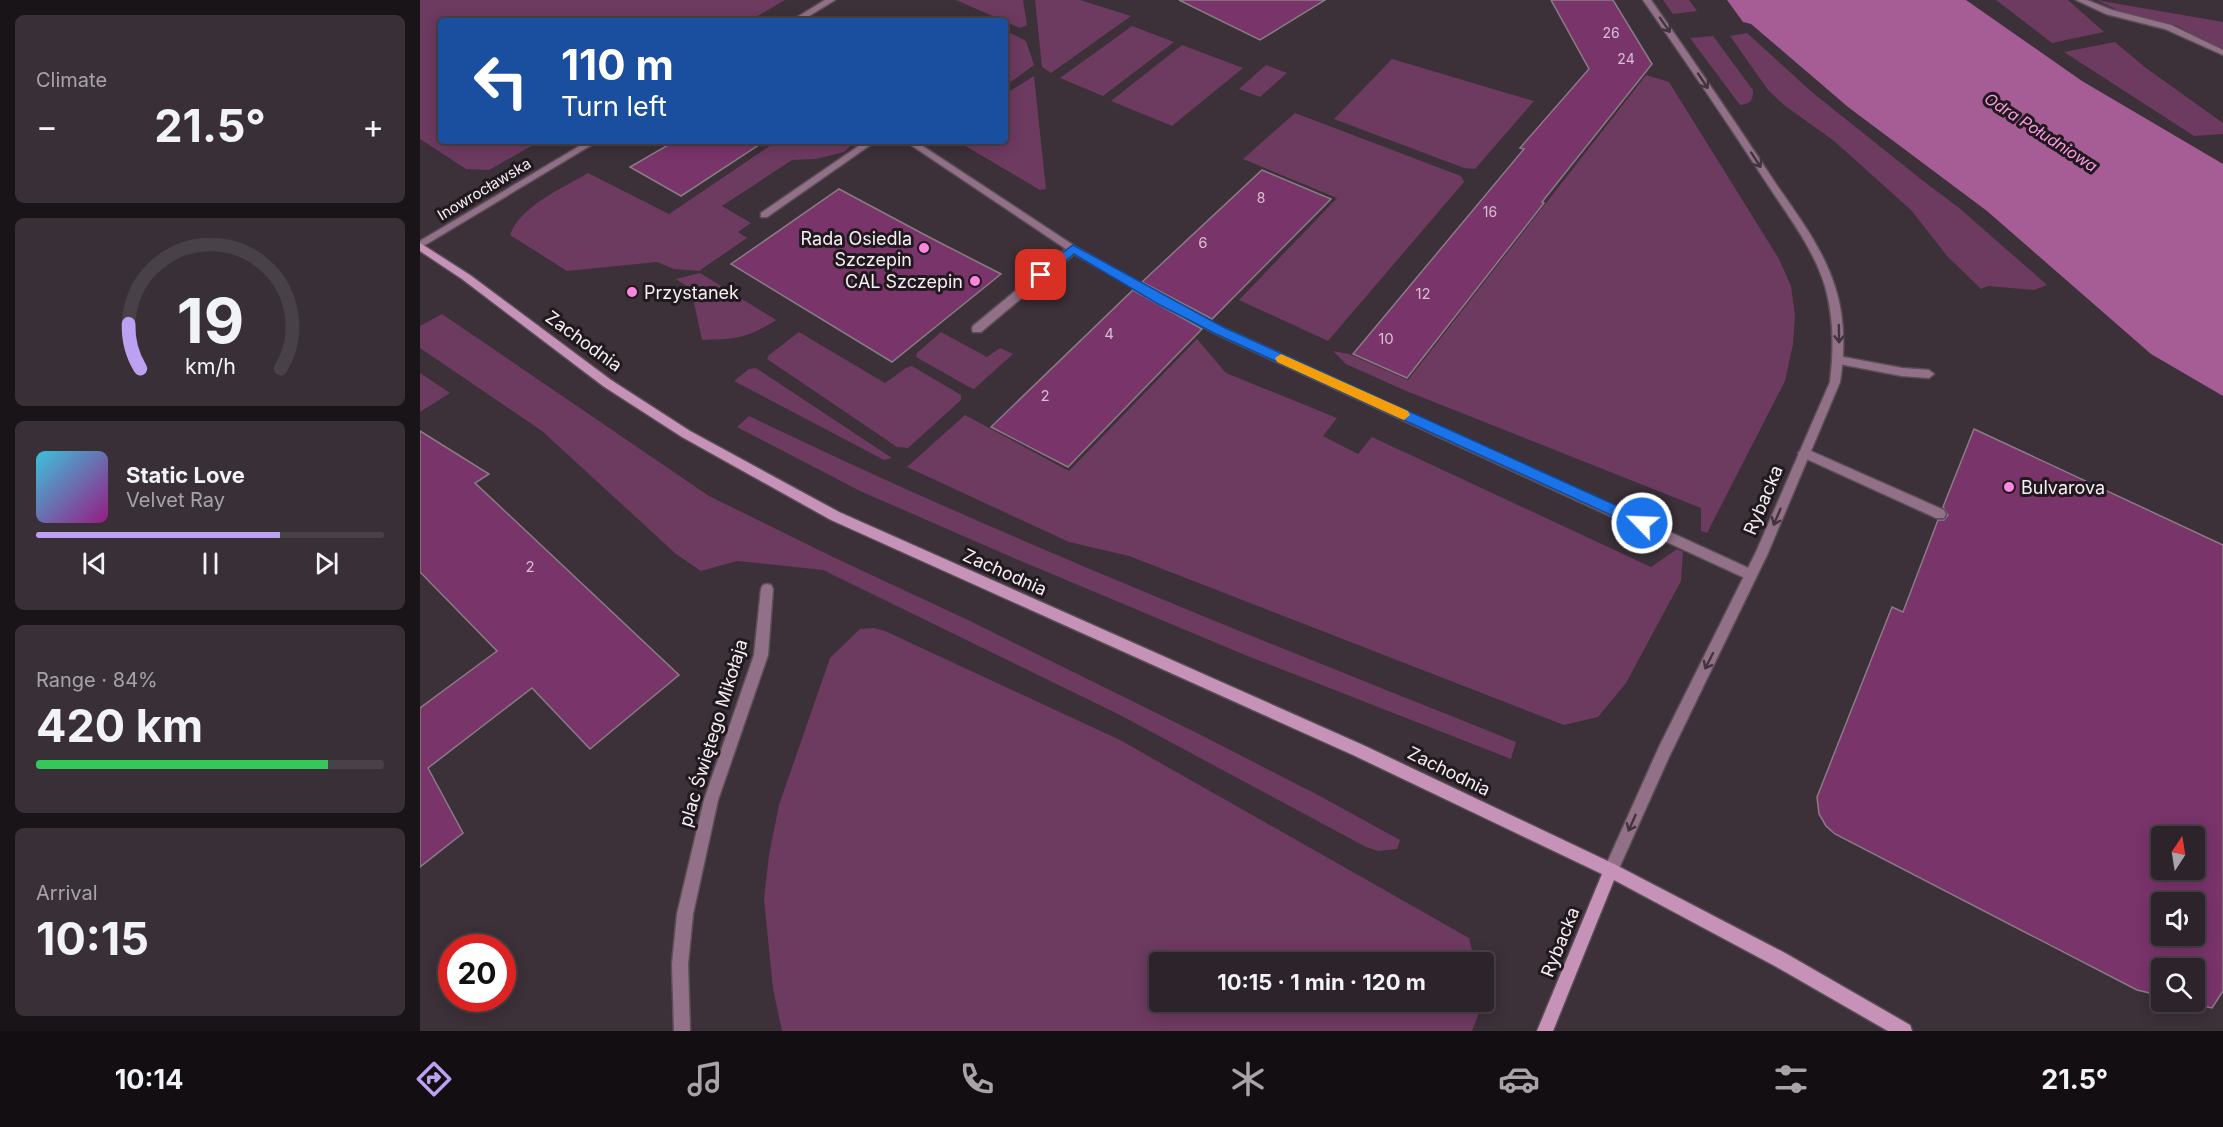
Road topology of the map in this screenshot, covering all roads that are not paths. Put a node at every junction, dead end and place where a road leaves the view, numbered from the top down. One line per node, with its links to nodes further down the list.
1 (831, 0): 4 (street)
2 (1647, 0): 13 (street, Rybacka, one-way to 13)
3 (2080, 0): 5 (street)
4 (800, 18)
5 (2223, 53)
6 (589, 144): 10 (street, Inowrocławska)
7 (868, 144): 9 (street)
8 (914, 144): 11 (street)
9 (764, 215)
10 (420, 245): 19 (street, Zachodnia)
11 (1073, 249): 12 (street); 17 (street)
12 (977, 329)
13 (1838, 360): 14 (street); 15 (street, Rybacka)
14 (1929, 374)
15 (1804, 453): 16 (street); 17 (street, Rybacka, one-way to 17)
16 (1940, 514)
17 (1751, 575): 19 (street, Rybacka, one-way to 19)
18 (767, 589): 20 (street, plac Świętego Mikołaja)
19 (1611, 870): 21 (street, Rybacka); 22 (street, Zachodnia)
20 (682, 1031)
21 (1545, 1031)
22 (1904, 1031)

